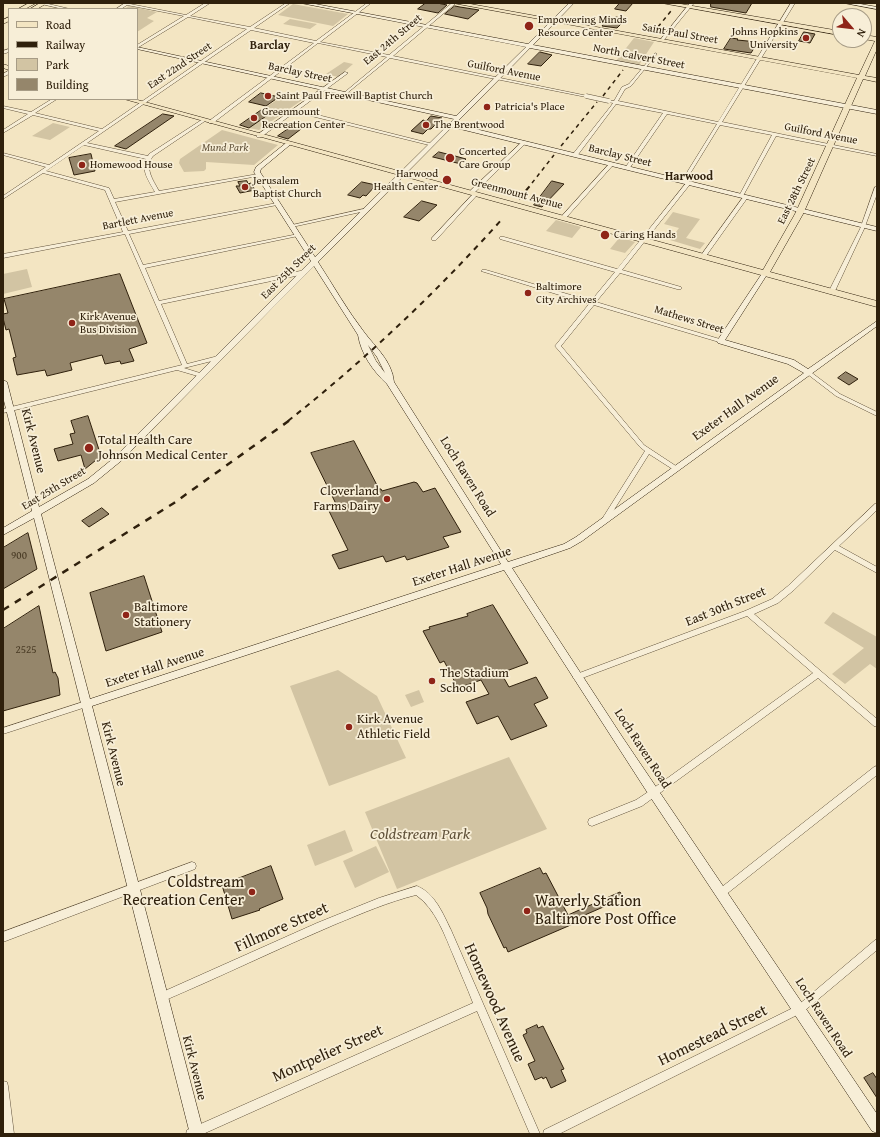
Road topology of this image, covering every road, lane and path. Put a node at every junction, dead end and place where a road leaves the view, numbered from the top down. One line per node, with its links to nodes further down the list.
1 (33, 3): 14 (main road)
2 (42, 3): 15 (street)
3 (127, 3): 18 (street, Guilford Avenue)
4 (208, 3): 18 (street)
5 (288, 3): 24 (street, East 22nd Street)
6 (303, 3): 17 (street, North Calvert Street)
7 (369, 3): 17 (street)
8 (455, 3): 20 (main road, Saint Paul Street); 23 (street, East 24th Street)
9 (572, 3): 20 (street, East 25th Street)
10 (665, 3): 13 (main road)
11 (794, 3): 21 (street)
12 (846, 3): 16 (street)
13 (690, 5): 21 (main road); 26 (street)
14 (23, 8)
15 (64, 8)
16 (877, 8)
17 (356, 13): 23 (street, North Calvert Street); 28 (street)
18 (187, 16): 24 (street, Guilford Avenue); 30 (street)
19 (7, 20): 22 (main road)
20 (554, 21): 26 (main road, Saint Paul Street); 29 (street, East 25th Street)
21 (781, 23): 25 (main road); 34 (street)
22 (3, 25)
23 (425, 26): 29 (street, North Calvert Street); 33 (street, East 24th Street)
24 (250, 29): 28 (street, Guilford Avenue); 35 (street, East 22nd Street)
25 (832, 32)
26 (662, 40): 34 (main road, Saint Paul Street)
27 (877, 41): 39 (main road, East 28th Street)
28 (317, 42): 33 (street, Guilford Avenue); 38 (street)
29 (529, 46): 36 (street, North Calvert Street); 40 (street, East 25th Street)
30 (138, 47)
31 (138, 48): 35 (street, Barclay Street)
32 (655, 54): 36 (street)
33 (389, 57): 40 (street, Guilford Avenue); 44 (street, East 24th Street)
34 (759, 58): 39 (main road, Saint Paul Street); 42 (street)
35 (202, 62): 38 (street, Barclay Street); 48 (street, East 22nd Street)
36 (644, 68): 42 (street, North Calvert Street); 47 (street)
37 (346, 73): 43 (street)
38 (271, 77): 43 (street, Barclay Street); 57 (street)
39 (862, 77): 41 (main road, Saint Paul Street); 50 (main road, East 28th Street)
40 (497, 78): 47 (street, Guilford Avenue, bridge); 55 (street, East 25th Street)
41 (877, 80)
42 (742, 86): 50 (street, North Calvert Street); 58 (street)
43 (325, 89): 44 (street, Barclay Street); 51 (street)
44 (346, 93): 55 (street, Barclay Street)
45 (53, 100): 54 (street)
46 (130, 100): 48 (main road, Greenmount Avenue)
47 (615, 102): 52 (street, Guilford Avenue); 70 (street)
48 (141, 103): 56 (main road, Greenmount Avenue); 60 (street, East 22nd Street)
49 (3, 107): 54 (street)
50 (848, 107): 53 (street, North Calvert Street); 68 (main road, East 28th Street)
51 (294, 110): 63 (street); 67 (street)
52 (666, 112): 58 (street, Guilford Avenue); 75 (street)
53 (877, 112)
54 (32, 114): 60 (street); 61 (street)
55 (458, 118): 59 (street, East 25th Street)
56 (203, 120): 57 (main road, Greenmount Avenue); 72 (street)
57 (211, 122): 63 (main road, Greenmount Avenue)
58 (719, 123): 62 (street, Guilford Avenue); 79 (street)
59 (451, 125): 64 (street, Barclay Street); 67 (street, East 25th Street)
60 (102, 130): 65 (street, East 22nd Street)
61 (3, 132)
62 (775, 134): 68 (street, Guilford Avenue); 83 (street)
63 (259, 136): 66 (main road, Greenmount Avenue)
64 (524, 143): 70 (street, Barclay Street); 82 (street)
65 (82, 144): 72 (street); 74 (street, East 22nd Street)
66 (288, 144): 77 (main road, Greenmount Avenue); 78 (street)
67 (431, 145): 77 (street, East 25th Street)
68 (830, 145): 71 (street, Guilford Avenue); 88 (main road, East 28th Street)
69 (3, 154): 74 (street)
70 (575, 155): 73 (street, Barclay Street)
71 (877, 155)
72 (149, 158): 81 (street)
73 (612, 164): 75 (street, Barclay Street); 89 (street)
74 (49, 166): 76 (street, East 22nd Street)
75 (627, 168): 79 (street, Barclay Street)
76 (42, 171): 84 (street, East 22nd Street); 85 (street)
77 (402, 174): 82 (main road, Greenmount Avenue); 87 (street, East 25th Street)
78 (258, 175): 81 (street); 86 (street, Loch Raven Road)
79 (686, 182): 83 (street, Barclay Street); 97 (street)
80 (877, 188): 91 (street)
81 (158, 193): 85 (street)
82 (473, 194): 89 (main road, Greenmount Avenue); 96 (street)
83 (744, 197): 88 (street, Barclay Street); 98 (street)
84 (3, 198)
85 (113, 201): 93 (street)
86 (277, 204): 90 (street, Loch Raven Road); 93 (street, Bartlett Avenue)
87 (368, 209): 90 (street); 100 (street, East 25th Street)
88 (801, 210): 91 (street, Barclay Street); 105 (main road, East 28th Street)
89 (563, 218): 97 (main road, Greenmount Avenue)
90 (292, 226): 94 (street, Loch Raven Road)
91 (863, 226): 92 (street, Barclay Street); 107 (street)
92 (877, 229)
93 (127, 233): 99 (street, Bartlett Avenue); 101 (street)
94 (298, 235): 100 (street, Loch Raven Road); 101 (street)
95 (502, 238): 103 (street)
96 (434, 239)
97 (644, 239): 98 (main road, Greenmount Avenue); 103 (street)
98 (704, 255): 105 (main road, Greenmount Avenue)
99 (3, 256)
100 (315, 262): 104 (street, East 25th Street); 128 (street, Loch Raven Road)
101 (142, 267): 109 (street)
102 (484, 271): 108 (street, Mathews Street)
103 (619, 271): 106 (street); 108 (street)
104 (305, 272): 109 (street); 113 (street, East 25th Street)
105 (765, 272): 107 (main road, Greenmount Avenue); 112 (street, East 28th Street)
106 (679, 288)
107 (832, 291): 110 (main road, Greenmount Avenue)
108 (593, 302): 112 (street, Mathews Street); 121 (street)
109 (158, 303): 114 (street)
110 (877, 304)
111 (877, 323): 116 (street, Exeter Hall Avenue)
112 (721, 341): 116 (street, Mathews Street)
113 (218, 358): 114 (street); 117 (street, East 25th Street)
114 (185, 365): 115 (street)
115 (176, 368): 117 (street); 119 (street)
116 (808, 372): 120 (street, Mathews Street); 122 (street, Exeter Hall Avenue)
117 (201, 375): 124 (street, East 25th Street)
118 (3, 382): 119 (street, Kirk Avenue)
119 (6, 410): 124 (street, Kirk Avenue)
120 (877, 414)
121 (648, 451): 122 (street); 125 (street)
122 (676, 468): 125 (street, Exeter Hall Avenue)
123 (877, 506): 127 (street, East 30th Street)
124 (37, 512): 126 (street, East 25th Street); 133 (street, Kirk Avenue)
125 (604, 519): 128 (street, Exeter Hall Avenue)
126 (3, 532)
127 (834, 547): 129 (street); 130 (street, East 30th Street)
128 (506, 566): 132 (street, Loch Raven Road); 133 (street, Exeter Hall Avenue)
129 (877, 570)
130 (748, 614): 131 (street); 132 (street, East 30th Street)
131 (818, 674): 134 (street); 137 (street)
132 (577, 677): 137 (street, Loch Raven Road)
133 (86, 704): 135 (street, Exeter Hall Avenue); 140 (street, Kirk Avenue)
134 (877, 724)
135 (3, 731)
136 (877, 770): 142 (street)
137 (654, 794): 138 (street); 142 (street, Loch Raven Road)
138 (592, 822)
139 (192, 866): 140 (street)
140 (133, 887): 143 (street); 145 (street, Kirk Avenue)
141 (417, 890): 145 (street, Fillmore Street); 146 (street, Homewood Avenue)
142 (722, 893): 147 (street, Loch Raven Road)
143 (3, 937)
144 (877, 944): 147 (street, Homestead Street)
145 (161, 998): 150 (street, Kirk Avenue)
146 (479, 1005): 150 (street, Montpelier Street); 152 (street, Homewood Avenue)
147 (800, 1009): 149 (street, Loch Raven Road); 153 (street, Homestead Street)
148 (3, 1086): 151 (street)
149 (877, 1126)
150 (194, 1133)
151 (9, 1134)
152 (535, 1134)
153 (548, 1134)

